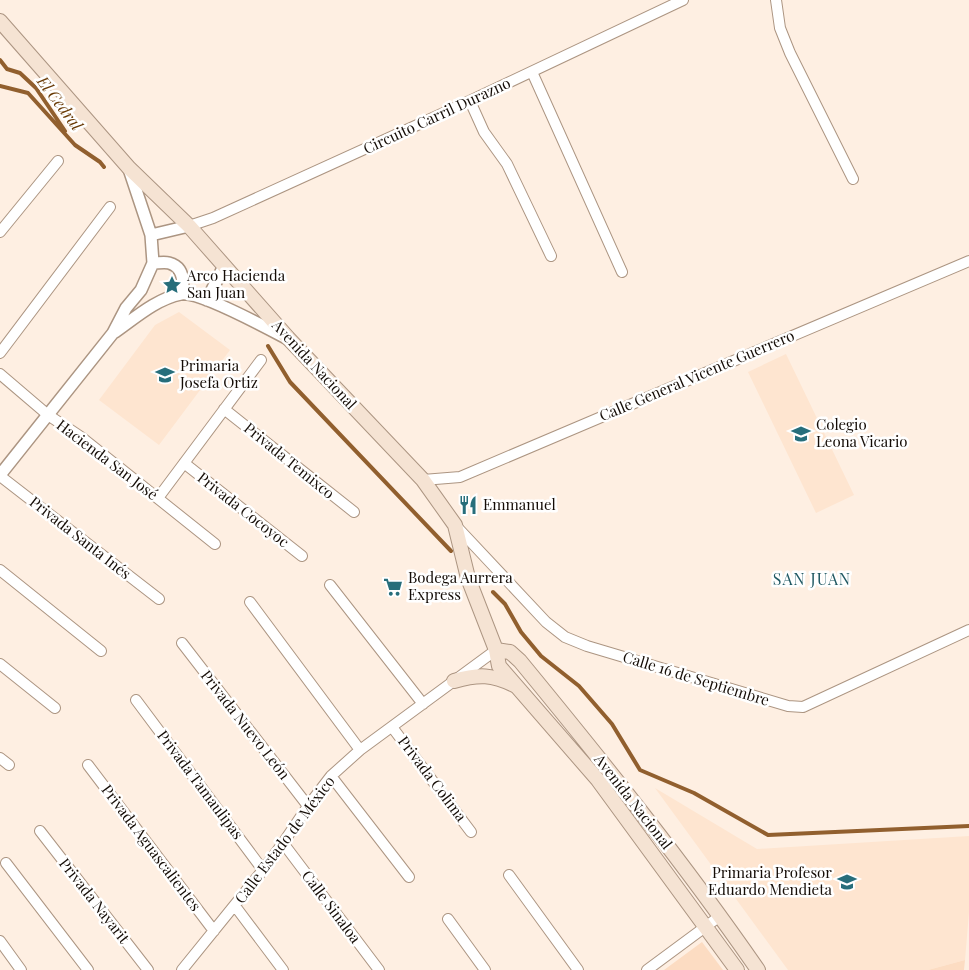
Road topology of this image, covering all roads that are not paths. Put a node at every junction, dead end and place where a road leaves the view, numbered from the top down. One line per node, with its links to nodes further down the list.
1 (682, 0): 4 (street, Circuito Carril Durazno)
2 (776, 0): 8 (street)
3 (0, 21): 7 (main road, Avenida Nacional)
4 (532, 72): 5 (street, Circuito Carril Durazno); 17 (street)
5 (470, 101): 10 (street, Circuito Carril Durazno); 13 (street)
6 (58, 161): 11 (street)
7 (129, 168): 10 (main road, Avenida Nacional); 12 (street)
8 (852, 179)
9 (110, 207): 22 (street)
10 (189, 226): 12 (street); 16 (main road, Avenida Nacional)
11 (0, 232)
12 (151, 235): 15 (street)
13 (551, 256)
14 (969, 261): 29 (street, Calle General Vicente Guerrero)
15 (153, 263): 18 (street); 20 (street)
16 (224, 266): 19 (street); 21 (main road, Avenida Nacional)
17 (622, 272)
18 (182, 294): 19 (street); 20 (street)
19 (208, 300): 21 (street)
20 (113, 333): 26 (street)
21 (288, 338): 29 (main road, Avenida Nacional)
22 (0, 353)
23 (261, 360): 25 (street)
24 (0, 374): 26 (street, Hacienda San José)
25 (224, 409): 27 (street); 31 (street, Privada Temixco)
26 (48, 415): 28 (street); 30 (street, Hacienda San José)
27 (184, 463): 30 (street); 34 (street, Privada Cocoyoc)
28 (0, 475): 37 (street, Privada Santa Inés)
29 (423, 480): 32 (main road, Avenida Nacional)
30 (158, 498): 33 (street, Hacienda San José)
31 (354, 512)
32 (455, 525): 39 (street, Calle 16 de Septiembre); 41 (main road, Avenida Nacional)
33 (215, 544)
34 (302, 556)
35 (0, 570): 42 (street)
36 (330, 585): 47 (street)
37 (159, 600)
38 (250, 602): 50 (street)
39 (969, 630)
40 (182, 644): 55 (street, Privada Nuevo León)
41 (496, 650): 44 (street, Calle Estado de México); 45 (main road, Avenida Nacional); 64 (main road, Avenida Nacional)
42 (101, 651)
43 (0, 664): 48 (street)
44 (454, 681): 45 (main road); 47 (street, Calle Estado de México)
45 (520, 688): 66 (main road, Avenida Nacional)
46 (136, 700): 60 (street, Privada Tamaulipas)
47 (423, 704): 49 (street, Calle Estado de México)
48 (55, 708)
49 (392, 727): 50 (street, Calle Estado de México); 57 (street, Privada Colima)
50 (360, 750): 54 (street, Calle Estado de México)
51 (0, 758): 52 (street)
52 (9, 765)
53 (88, 765): 67 (street, Privada Aguascalientes)
54 (331, 776): 55 (street, Calle Estado de México); 62 (street)
55 (308, 806): 58 (street, Calle Estado de México)
56 (40, 831): 72 (street, Privada Nayarit)
57 (471, 832)
58 (283, 843): 60 (street, Calle Estado de México); 74 (street, Calle Sinaloa)
59 (6, 863): 71 (street)
60 (263, 870): 63 (street, Calle Estado de México)
61 (510, 875): 76 (street)
62 (409, 877)
63 (235, 906): 67 (street, Calle Estado de México); 73 (street)
64 (720, 916): 66 (street); 79 (main road, Avenida Nacional)
65 (448, 919): 75 (street)
66 (705, 926): 77 (street); 78 (main road, Avenida Nacional)
67 (214, 931): 69 (street, Calle Estado de México)
68 (0, 942): 70 (street)
69 (185, 969)
70 (21, 970)
71 (88, 970)
72 (148, 970)
73 (283, 970)
74 (379, 970)
75 (485, 970)
76 (578, 970)
77 (647, 970)
78 (737, 970)
79 (758, 970)

